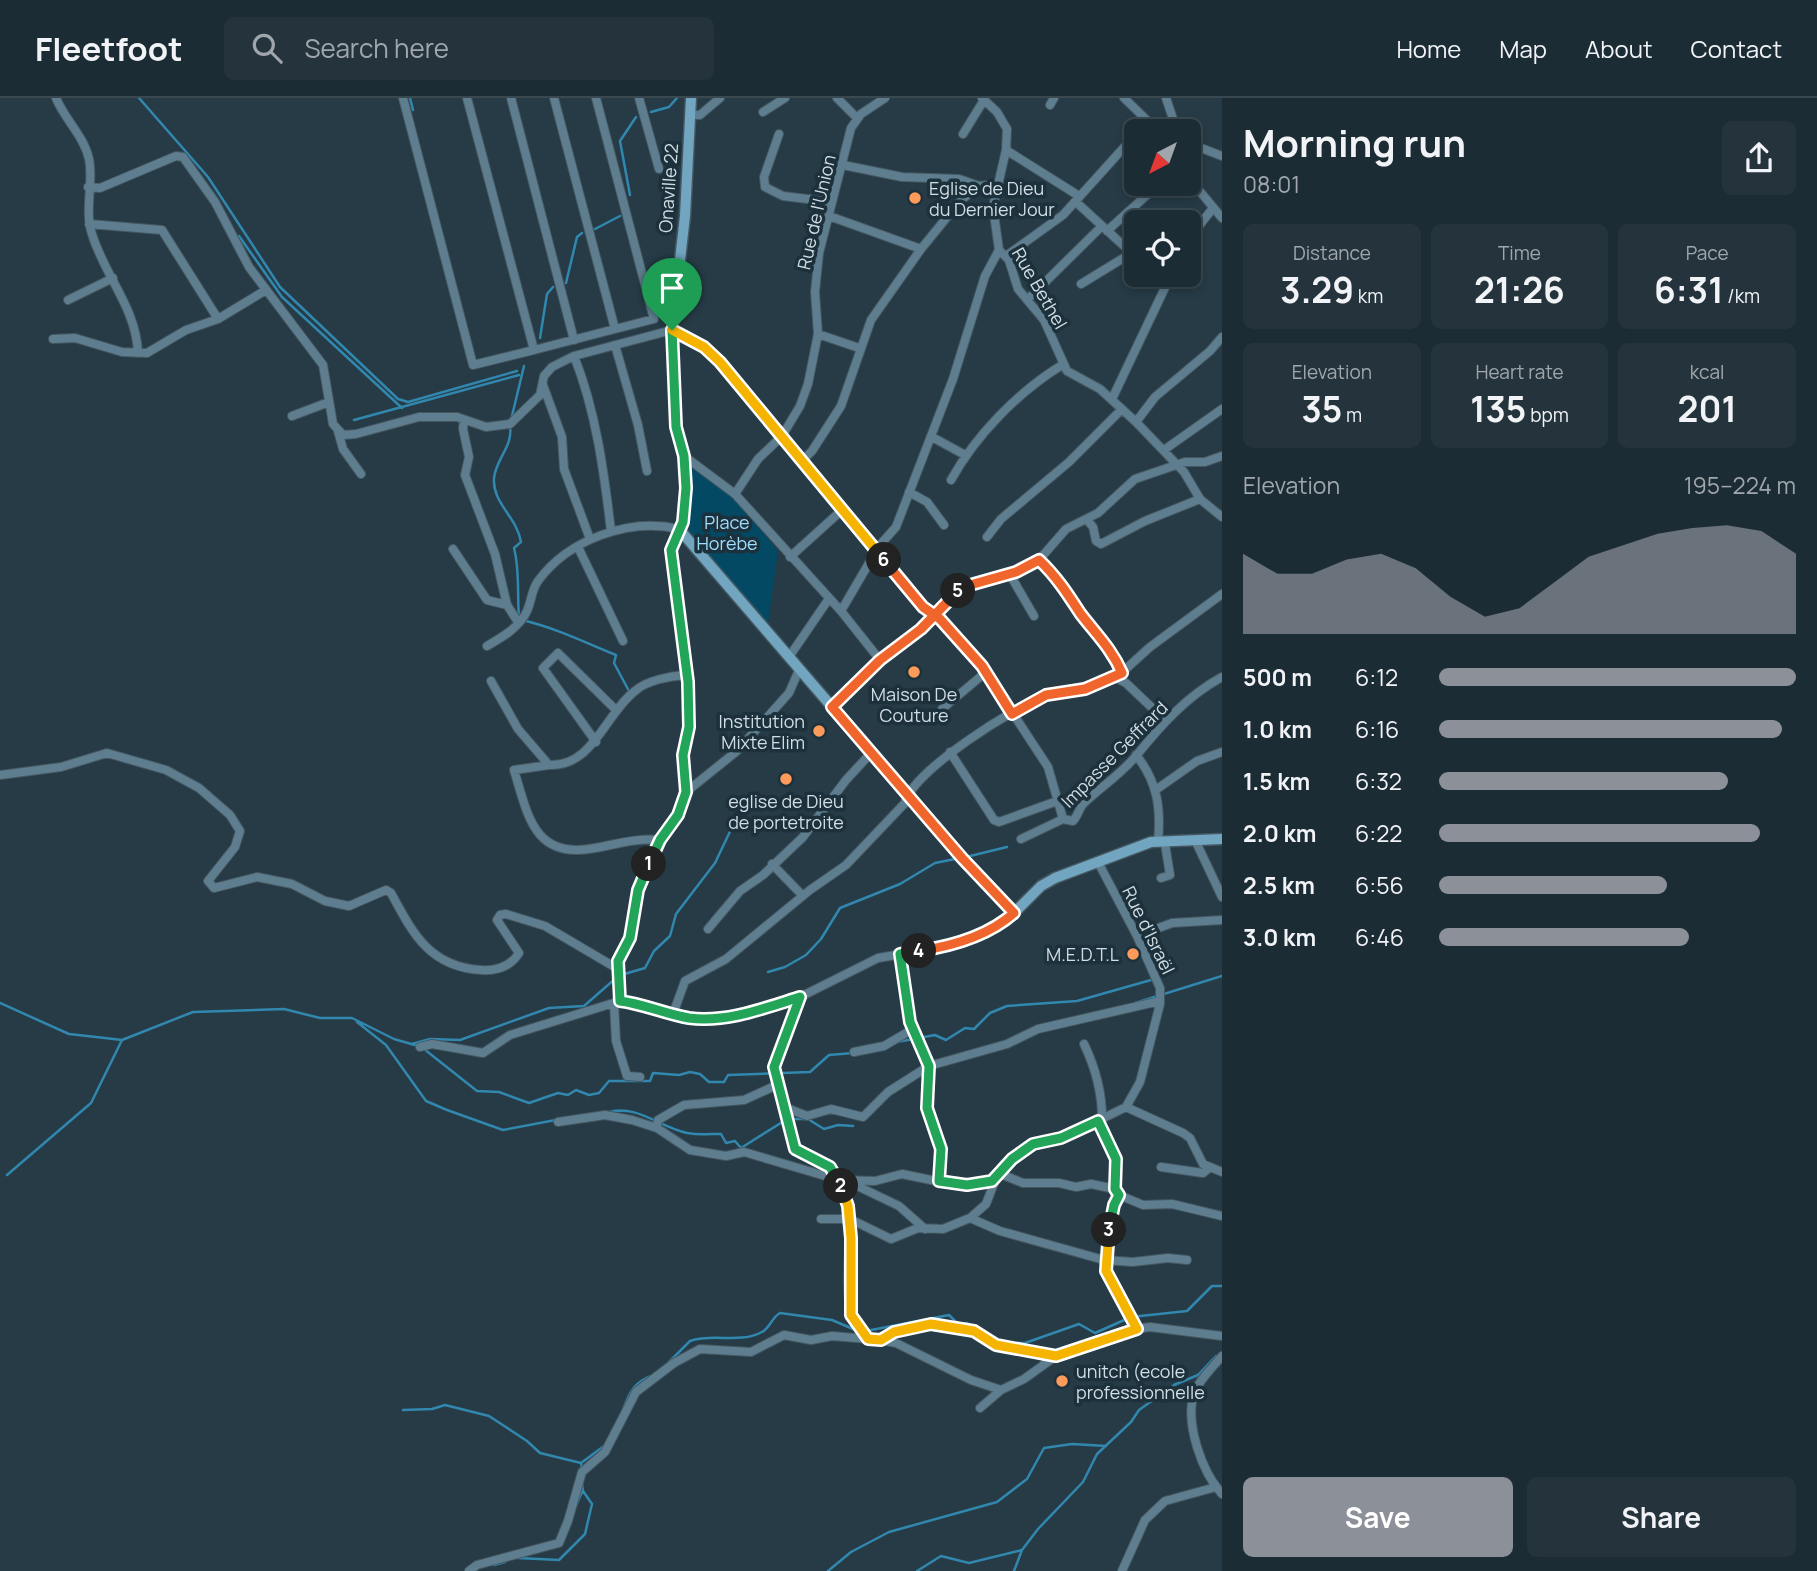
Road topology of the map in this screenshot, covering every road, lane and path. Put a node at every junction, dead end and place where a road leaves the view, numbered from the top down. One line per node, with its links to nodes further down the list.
1 (56, 98): 31 (street)
2 (403, 98): 62 (street)
3 (467, 98): 62 (street)
4 (511, 98): 59 (street)
5 (554, 98): 55 (street)
6 (596, 98): 53 (street)
7 (639, 98): 28 (street)
8 (691, 98): 17 (street, Onaville 22)
9 (720, 98): 17 (street)
10 (785, 98): 16 (street)
11 (837, 98): 18 (street)
12 (885, 98): 18 (street)
13 (1124, 98): 19 (street)
14 (1166, 98): 20 (street)
15 (985, 99): 22 (street); 25 (street, Rue Bethel)
16 (763, 112)
17 (691, 115): 54 (street, Onaville 22)
18 (857, 118): 27 (street, Rue de l'Union)
19 (1146, 119)
20 (1173, 119)
21 (779, 134): 35 (street)
22 (964, 134)
23 (1124, 148): 34 (street)
24 (1201, 148): 26 (street)
25 (1006, 150): 29 (street, Rue Bethel); 34 (street)
26 (1222, 156)
27 (843, 165): 30 (street); 35 (street, Rue de l'Union)
28 (659, 169)
29 (998, 184): 30 (street); 44 (street, Rue Bethel)
30 (979, 186): 43 (street)
31 (88, 187): 40 (street); 49 (street)
32 (1201, 193): 36 (street)
33 (1144, 196): 41 (street)
34 (1078, 199): 41 (street); 44 (street)
35 (832, 202): 37 (street, Rue de l'Union)
36 (1213, 208): 38 (street); 39 (street)
37 (830, 216): 43 (street); 56 (street, Rue de l'Union)
38 (1222, 218)
39 (1201, 223)
40 (89, 224): 46 (street); 52 (street)
41 (1104, 228): 42 (street); 51 (street)
42 (1124, 247)
43 (921, 249): 61 (street)
44 (1002, 253): 51 (street, Rue Bethel); 76 (street)
45 (1124, 260): 47 (street)
46 (113, 278): 50 (street); 63 (street)
47 (1081, 285)
48 (1165, 287): 67 (street)
49 (266, 290): 52 (street); 68 (street)
50 (68, 300)
51 (1027, 300): 65 (street, Rue Bethel)
52 (218, 319): 63 (street)
53 (654, 319): 54 (street); 55 (street)
54 (673, 326): 60 (street); 75 (street); 79 (street, Onaville 22)
55 (615, 329): 59 (street)
56 (818, 334): 61 (street); 75 (street, Rue de l'Union)
57 (1222, 337): 73 (street)
58 (53, 339): 63 (street)
59 (574, 340): 62 (street)
60 (615, 345): 64 (street); 83 (street)
61 (859, 348): 81 (street)
62 (534, 350)
63 (138, 353)
64 (575, 356): 66 (street); 94 (street)
65 (1062, 365): 67 (street); 78 (street)
66 (543, 385): 72 (street); 96 (street)
67 (1112, 399): 69 (street)
68 (329, 402): 71 (street); 74 (street)
69 (1122, 409): 73 (street); 95 (street)
70 (1222, 409): 77 (street)
71 (292, 416)
72 (464, 420): 74 (street); 105 (street)
73 (1136, 422): 77 (street)
74 (338, 431): 84 (street)
75 (782, 436): 81 (street); 87 (street, Rue de l'Union)
76 (932, 437): 78 (street); 86 (street)
77 (1164, 450): 82 (street)
78 (965, 455): 85 (street)
79 (684, 456): 87 (street); 93 (street, Onaville 22)
80 (1222, 456): 82 (street)
81 (802, 461): 89 (street)
82 (1177, 465): 88 (street); 91 (street)
83 (647, 471)
84 (361, 474)
85 (951, 480)
86 (909, 492): 92 (street); 99 (street)
87 (735, 494): 100 (street)
88 (1200, 499): 90 (street); 91 (street)
89 (842, 510): 99 (street); 100 (street)
90 (1222, 517)
91 (1087, 520): 101 (street)
92 (944, 525)
93 (679, 529): 94 (street); 112 (street); 116 (street)
94 (611, 531): 96 (street)
95 (987, 537)
96 (590, 539): 97 (street)
97 (578, 547): 109 (street); 110 (street)
98 (453, 549): 105 (street)
99 (877, 553): 106 (street); 107 (street)
100 (790, 557): 104 (street)
101 (1039, 560): 102 (street); 117 (street)
102 (1009, 573): 107 (street); 108 (street)
103 (1222, 594): 117 (street)
104 (828, 600): 106 (street); 112 (street)
105 (507, 605): 109 (street)
106 (841, 611): 113 (street)
107 (933, 615): 113 (street); 115 (street)
108 (1034, 616)
109 (518, 622): 111 (street)
110 (623, 640)
111 (487, 646)
112 (789, 657): 114 (street)
113 (880, 660): 120 (street)
114 (799, 670): 120 (street); 133 (street)
115 (986, 672): 121 (street); 123 (street)
116 (686, 675): 122 (street); 133 (street)
117 (1119, 675): 123 (street); 124 (street)
118 (1222, 677): 124 (street, Impasse Geffrard)
119 (491, 681): 130 (street)
120 (832, 707): 128 (street)
121 (942, 709)
122 (616, 710): 125 (street); 125 (street)
123 (1012, 714): 126 (street); 135 (street)
124 (1166, 721): 129 (street, Impasse Geffrard)
125 (596, 741): 130 (street)
126 (950, 752): 134 (street); 135 (street)
127 (1222, 752): 132 (street)
128 (871, 753): 134 (street); 142 (street)
129 (1136, 755): 132 (street); 136 (street, Impasse Geffrard)
130 (549, 765): 139 (street)
131 (0, 775): 152 (street)
132 (1157, 789): 141 (street)
133 (686, 792): 139 (street)
134 (907, 794): 145 (street); 147 (street)
135 (1060, 800): 136 (street)
136 (1063, 819): 137 (street, Impasse Geffrard)
137 (1021, 839)
138 (1222, 839): 140 (street)
139 (660, 840): 152 (street)
140 (1196, 842): 141 (street); 146 (street)
141 (1162, 843): 143 (street); 144 (street)
142 (772, 864): 145 (street); 149 (street)
143 (1098, 864): 147 (street); 150 (street, Rue d'Israël)
144 (1161, 878)
145 (803, 896): 156 (street)
146 (1222, 897)
147 (1014, 913): 151 (street)
148 (1222, 920): 150 (street)
149 (708, 929)
150 (1137, 936): 154 (street, Rue d'Israël)
151 (900, 954): 153 (street); 157 (street)
152 (618, 970): 155 (street)
153 (800, 997): 156 (street); 163 (street)
154 (1160, 1000): 161 (street); 165 (street, Rue d'Israël)
155 (617, 1002): 156 (street); 159 (street); 162 (street)
156 (673, 1014)
157 (913, 1029): 160 (street); 161 (street)
158 (1084, 1044): 166 (street)
159 (420, 1047)
160 (854, 1052)
161 (929, 1066): 164 (street); 174 (street)
162 (640, 1077)
163 (777, 1084): 164 (street); 168 (street)
164 (784, 1107): 173 (street)
165 (1126, 1107): 166 (street); 170 (street)
166 (1100, 1120): 172 (street); 176 (street)
167 (558, 1122): 168 (street)
168 (657, 1128): 173 (street)
169 (1161, 1167): 170 (street)
170 (1208, 1169): 171 (street)
171 (1222, 1172)
172 (998, 1173): 175 (street); 176 (street)
173 (842, 1180): 174 (street); 180 (street); 181 (street)
174 (939, 1181): 175 (street)
175 (992, 1181): 178 (street)
176 (1117, 1192): 177 (street); 182 (street)
177 (1222, 1216)
178 (970, 1218): 181 (street); 182 (street)
179 (821, 1219): 180 (street)
180 (850, 1219): 181 (street); 186 (street)
181 (925, 1229)
182 (1104, 1260): 183 (street); 184 (street)
183 (1187, 1261)
184 (1137, 1329): 185 (street); 188 (street)
185 (1222, 1336)
186 (868, 1339): 187 (street); 193 (street)
187 (881, 1340): 188 (street); 190 (street)
188 (1056, 1356): 190 (street)
189 (1222, 1356): 192 (street)
190 (1000, 1390): 191 (street)
191 (979, 1408)
192 (1219, 1491): 194 (street)
193 (469, 1571)
194 (1122, 1571)

